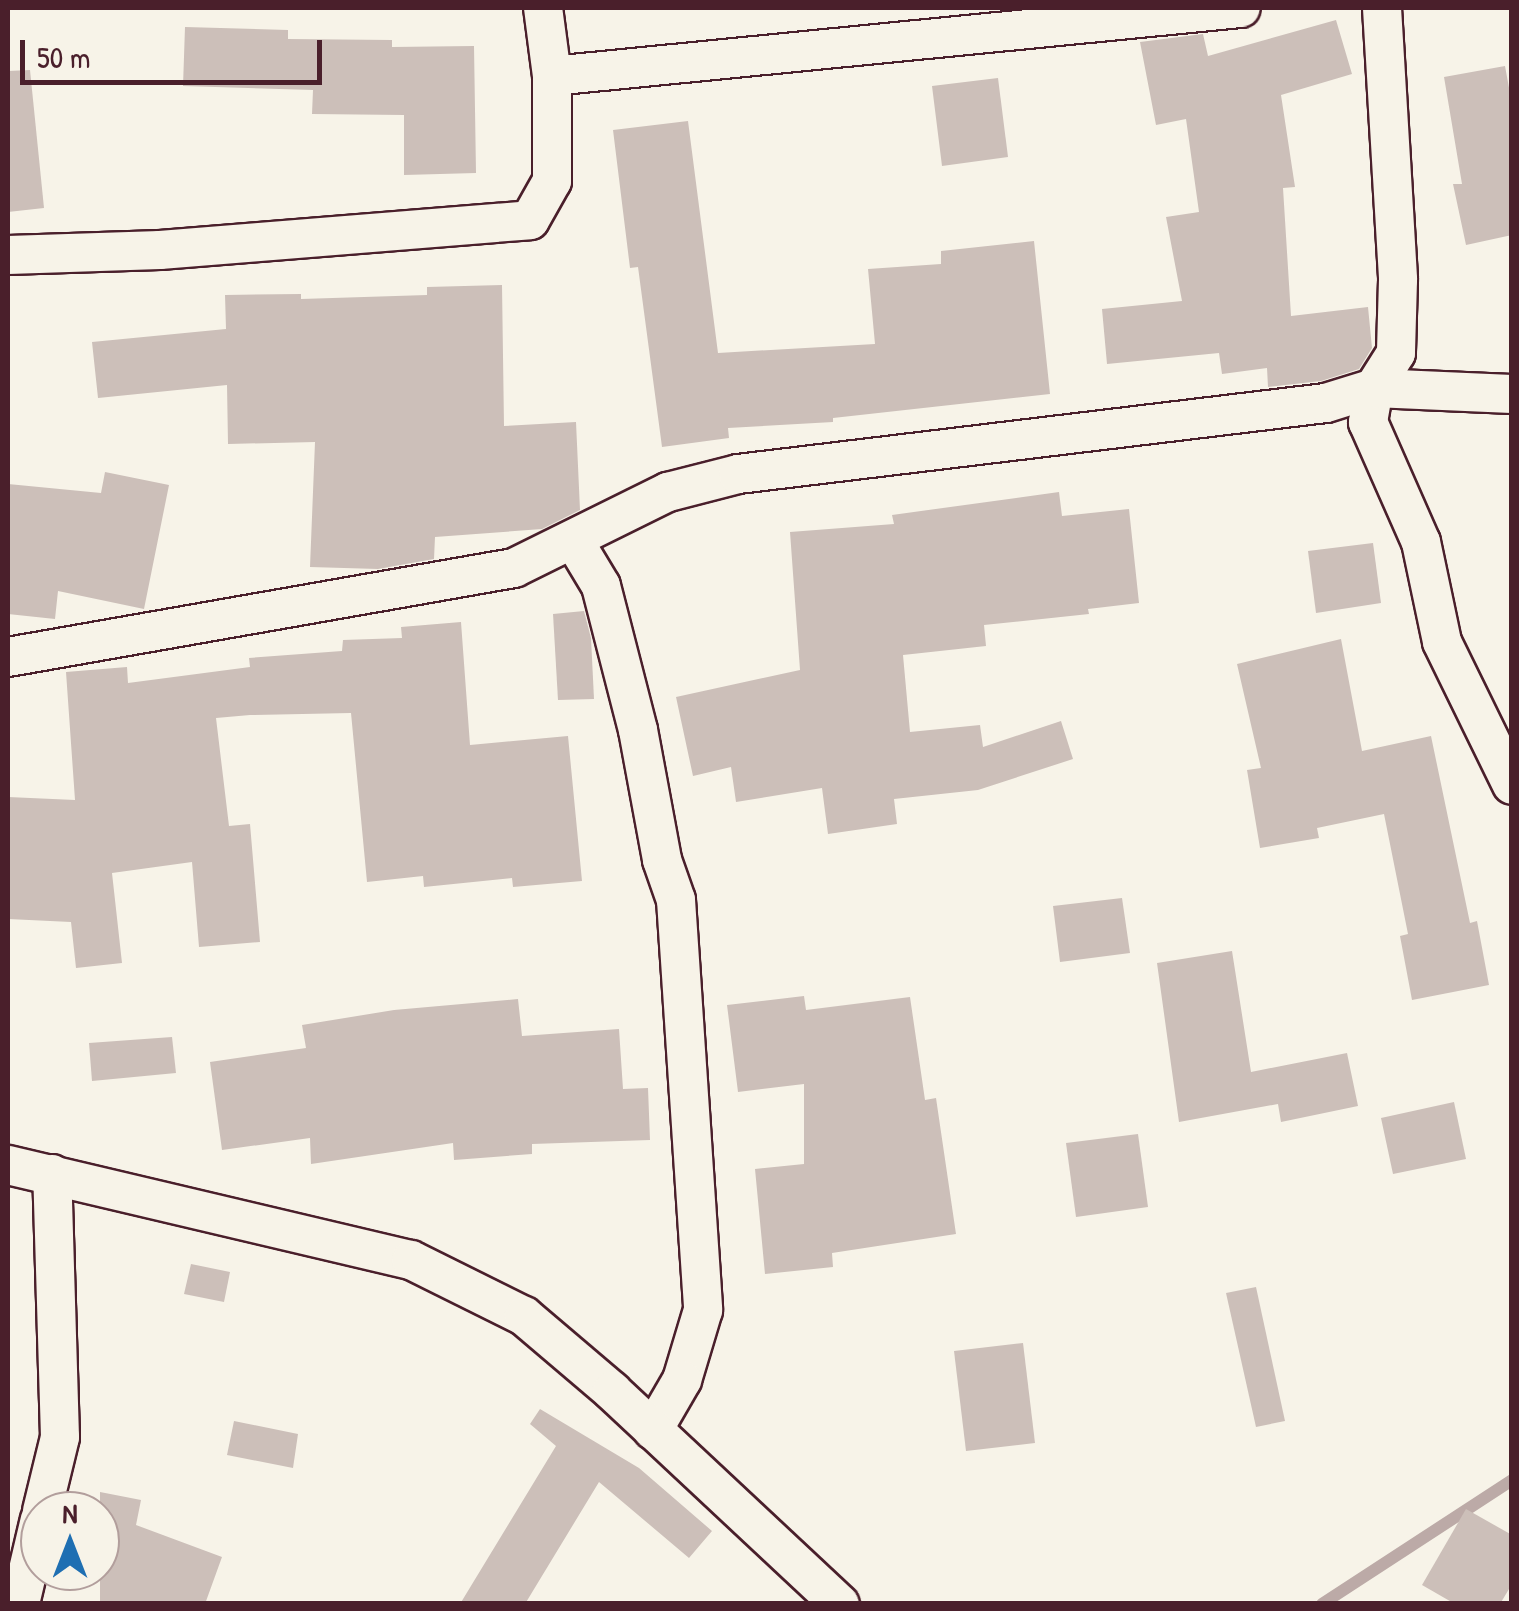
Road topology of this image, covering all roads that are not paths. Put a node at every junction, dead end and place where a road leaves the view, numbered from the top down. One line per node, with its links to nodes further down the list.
1 (543, 8): 4 (street)
2 (1242, 8): 4 (street)
3 (1382, 8): 6 (street)
4 (552, 76): 5 (street)
5 (8, 255)
6 (1374, 388): 7 (street); 8 (street); 10 (street)
7 (1512, 394)
8 (574, 541): 9 (street); 13 (street)
9 (8, 656)
10 (1512, 785)
11 (8, 1164): 12 (street)
12 (52, 1174): 13 (street); 14 (street)
13 (653, 1430): 15 (street)
14 (47, 1491)
15 (840, 1604)

